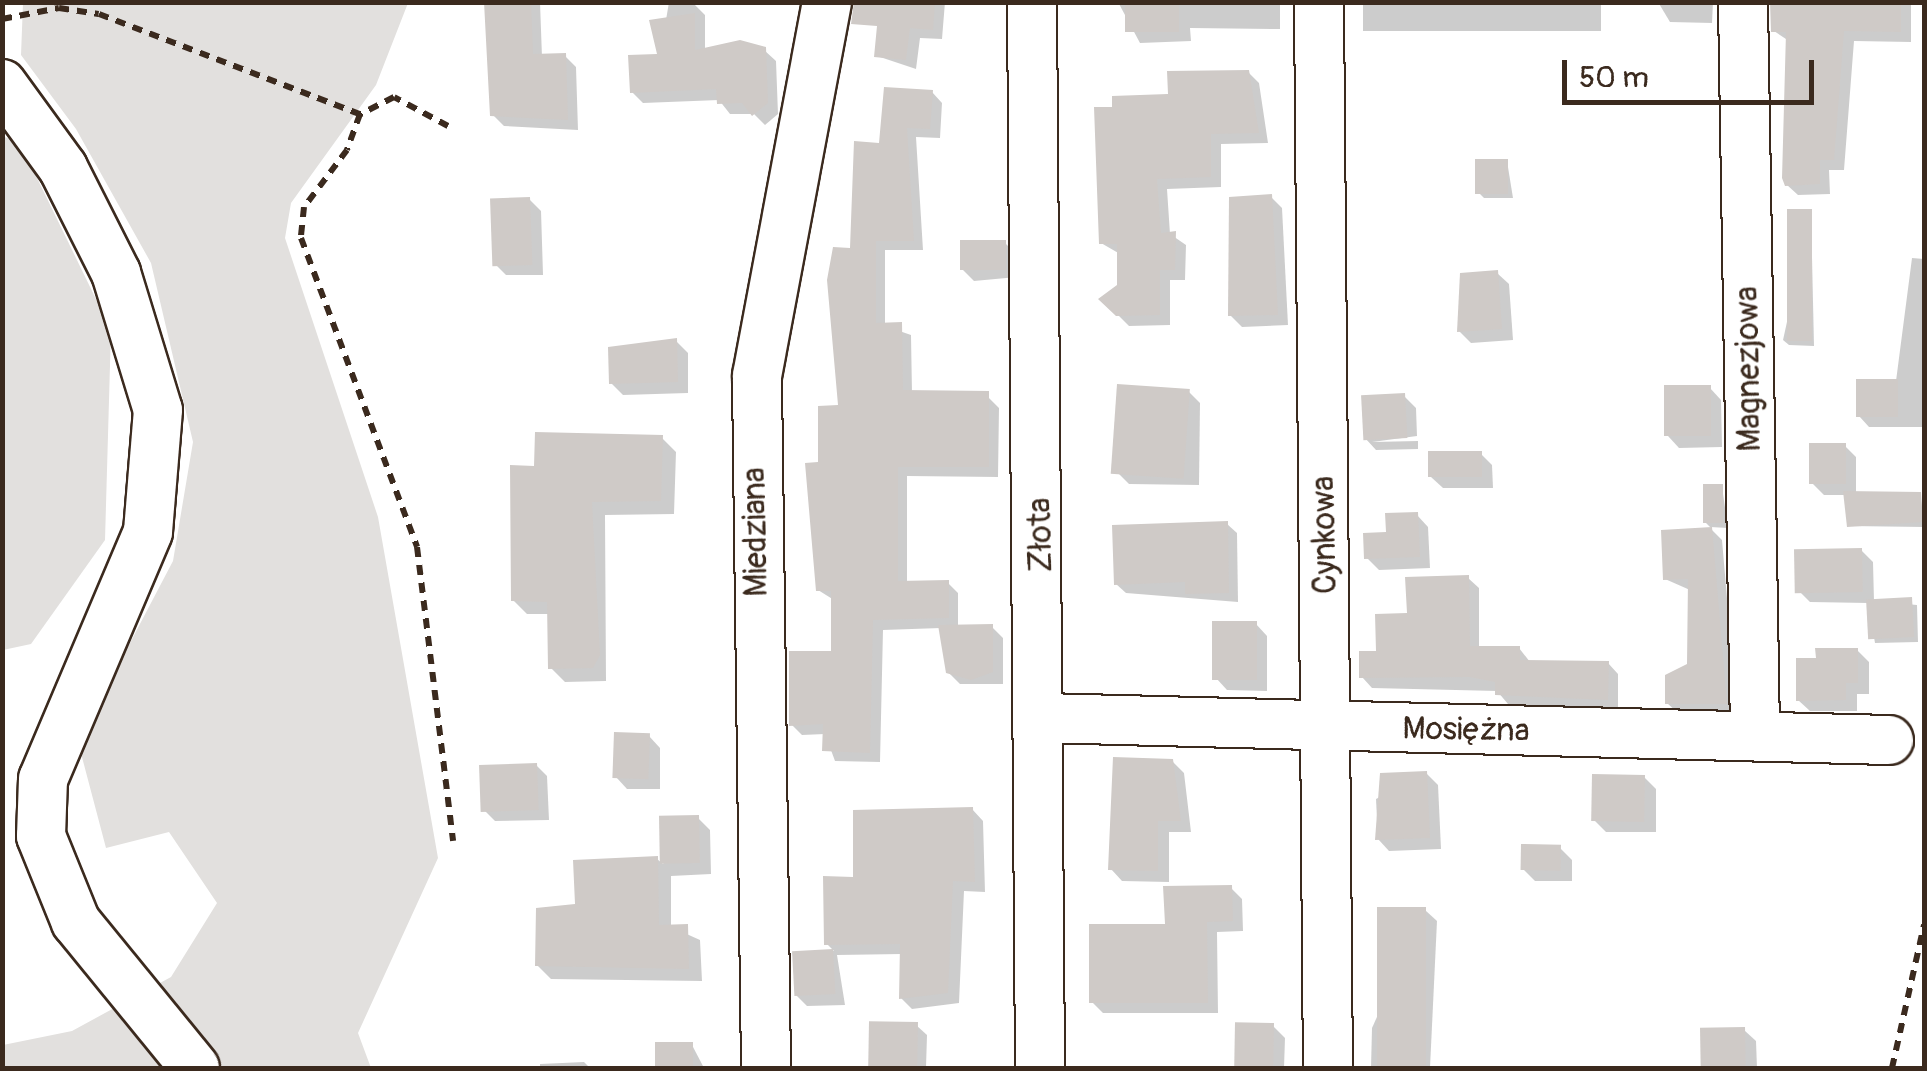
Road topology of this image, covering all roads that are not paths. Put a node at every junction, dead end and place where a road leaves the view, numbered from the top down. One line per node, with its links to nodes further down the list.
1 (827, 2): 12 (street, Miedziana)
2 (1032, 2): 6 (street, Złota)
3 (1319, 2): 7 (street, Cynkowa)
4 (1743, 2): 8 (street, Magnezjowa)
5 (2, 84): 10 (street)
6 (1043, 718): 7 (street, Mosiężna); 13 (street, Złota)
7 (1327, 728): 8 (street, Mosiężna); 14 (street, Cynkowa)
8 (1756, 736): 9 (street, Mosiężna)
9 (1889, 740)
10 (22, 837): 11 (street)
11 (195, 1068)
12 (766, 1068)
13 (1040, 1068)
14 (1328, 1068)

